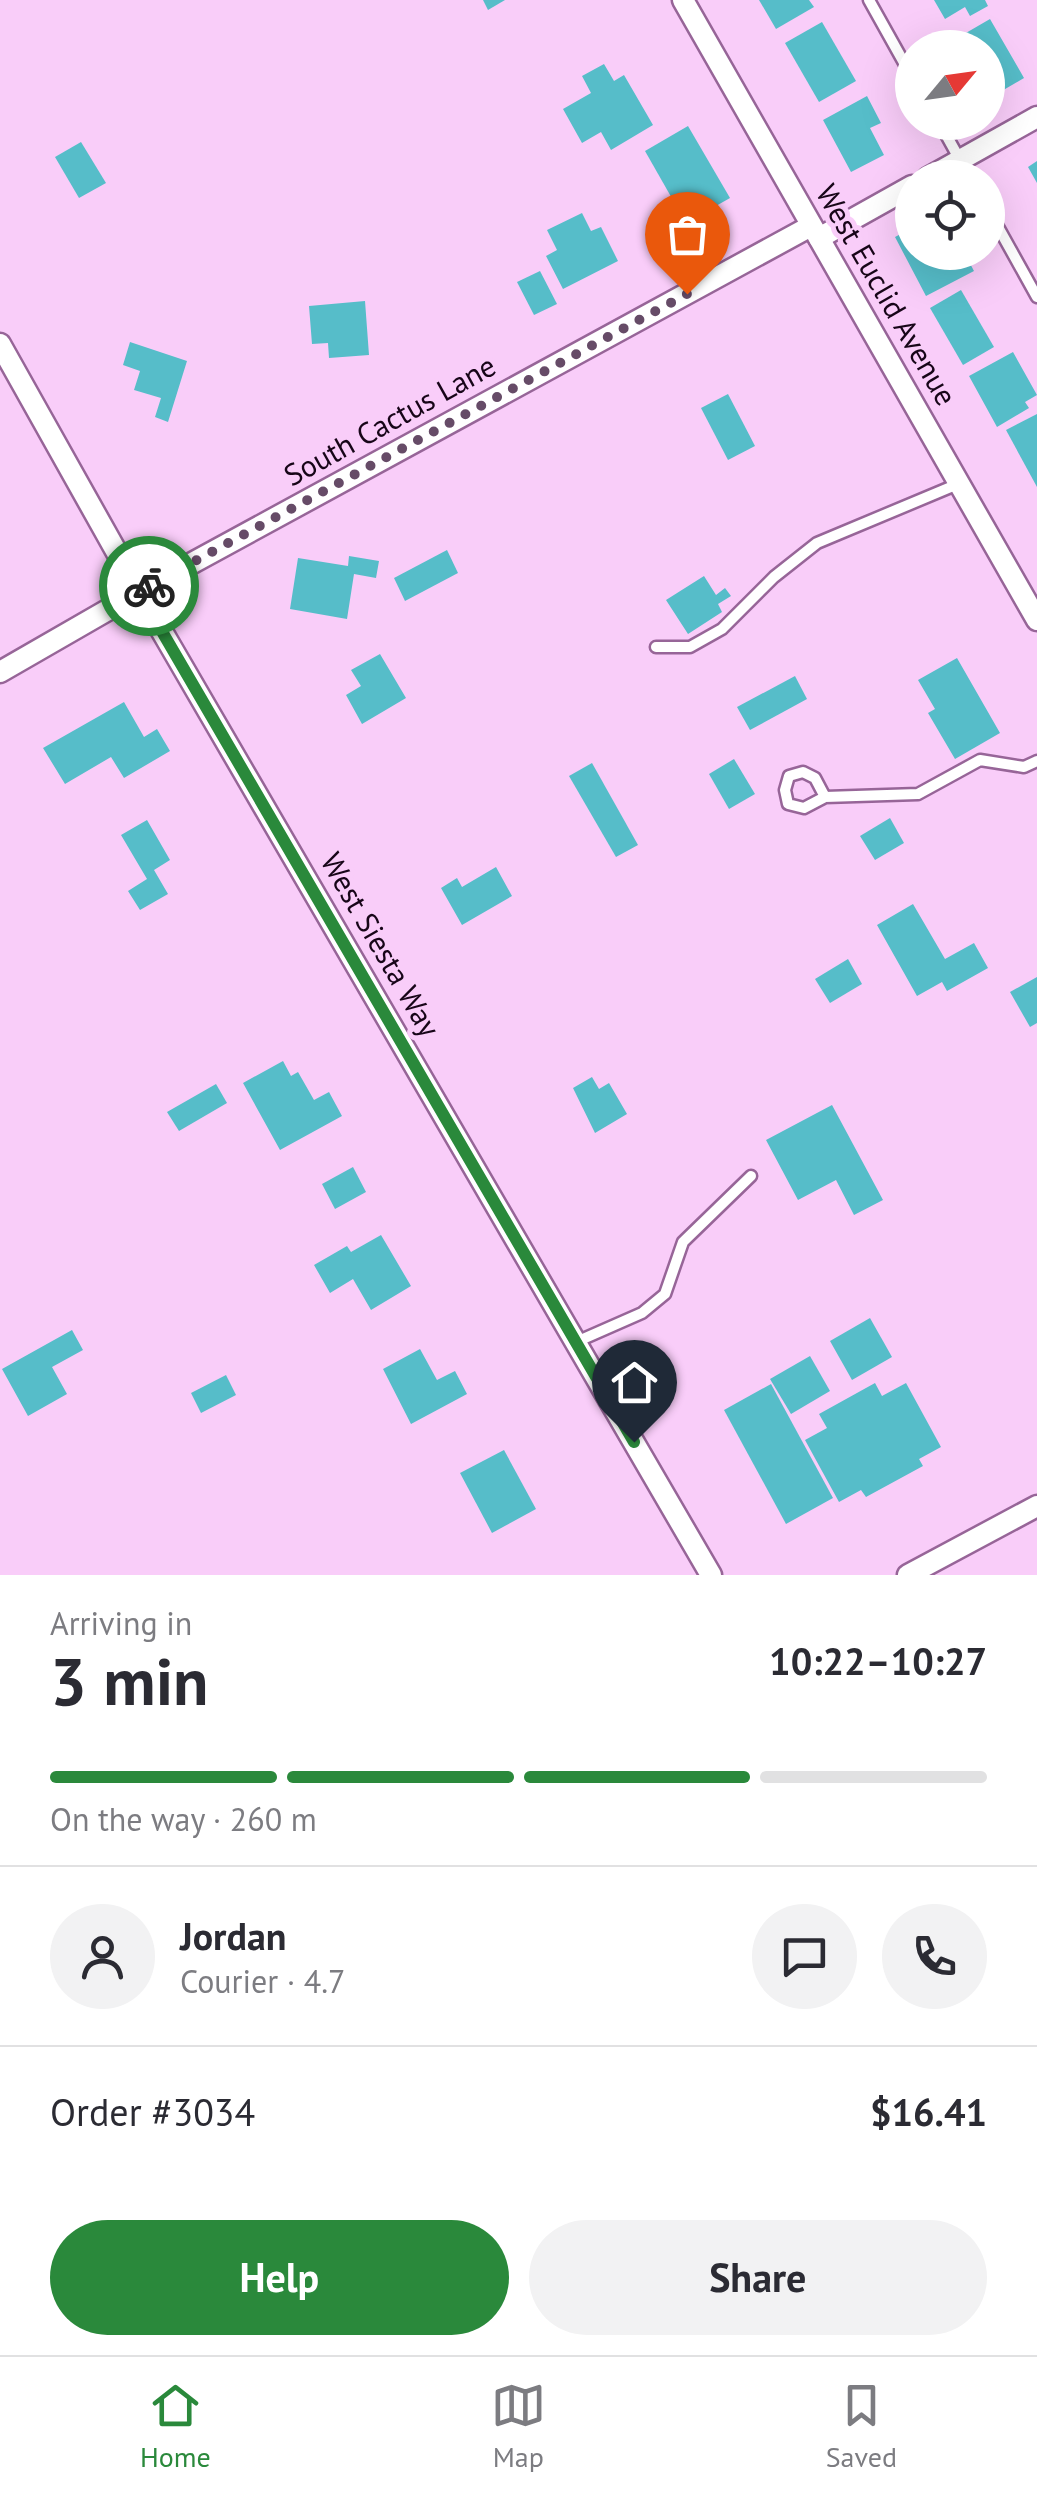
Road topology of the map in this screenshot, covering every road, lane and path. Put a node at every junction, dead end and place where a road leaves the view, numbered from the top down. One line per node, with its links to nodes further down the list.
1 (683, 0): 7 (street, West Euclid Avenue)
2 (869, 0): 3 (lane)
3 (895, 47)
4 (1037, 117): 5 (street)
5 (977, 160)
6 (895, 194): 7 (street, South Cactus Lane)
7 (815, 232): 11 (street, West Euclid Avenue); 12 (street, South Cactus Lane)
8 (1005, 240): 9 (lane)
9 (1037, 297)
10 (0, 344): 12 (street, West Siesta Way)
11 (959, 484): 13 (street, West Euclid Avenue); 14 (lane)
12 (139, 592): 15 (street, South Cactus Lane); 19 (street, West Siesta Way)
13 (1037, 620)
14 (656, 647)
15 (0, 672)
16 (1037, 761): 17 (lane)
17 (824, 797)
18 (751, 1176): 19 (lane)
19 (576, 1342): 21 (street, West Siesta Way)
20 (1037, 1506): 22 (street)
21 (711, 1575)
22 (908, 1575)

